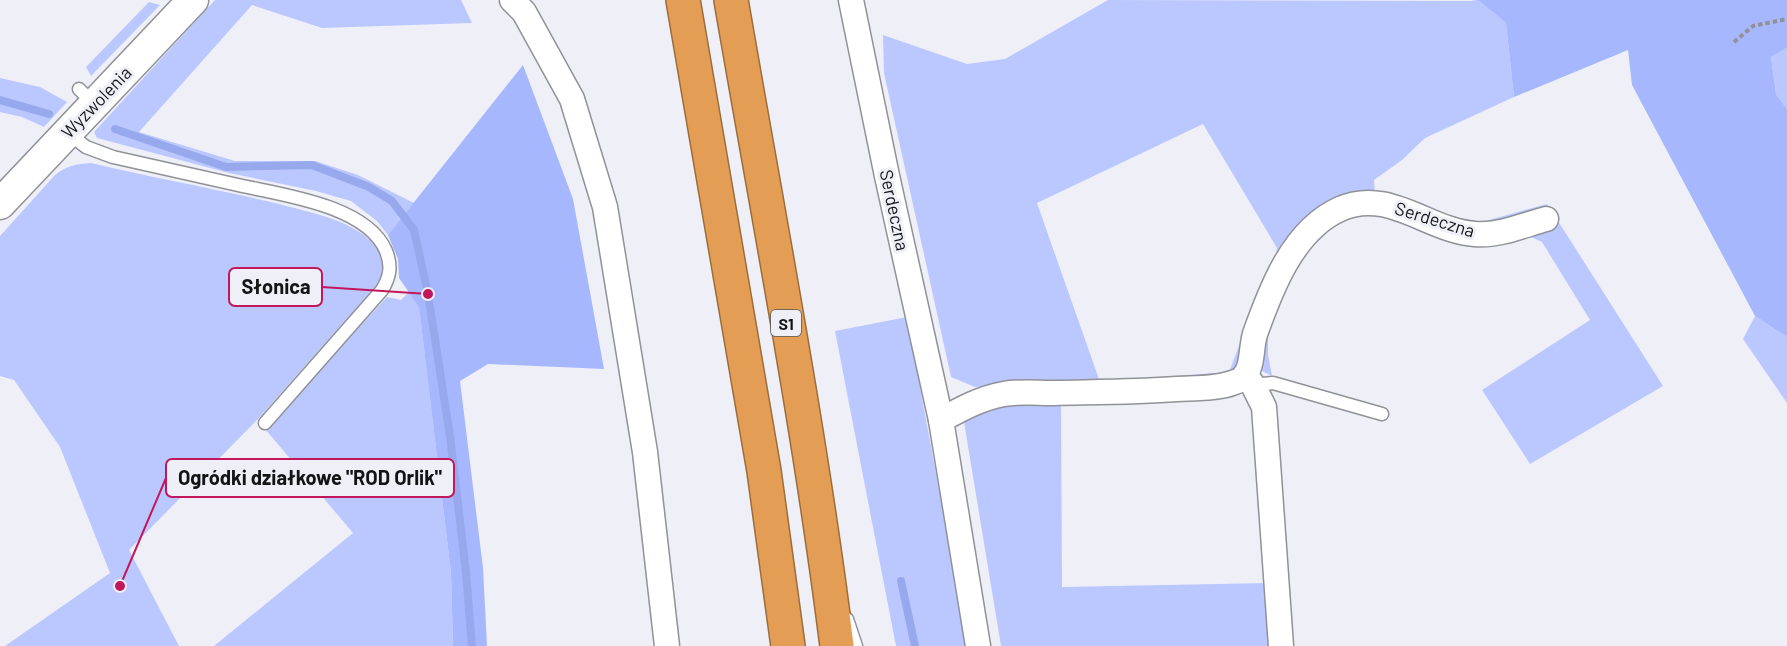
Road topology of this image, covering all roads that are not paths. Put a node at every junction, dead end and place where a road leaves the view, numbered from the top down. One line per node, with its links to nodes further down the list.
1 (512, 0): 14 (street)
2 (683, 0): 15 (highway)
3 (730, 0): 13 (highway, S1)
4 (851, 0): 11 (street, Serdeczna)
5 (185, 3): 6 (street, Wyzwolenia)
6 (67, 133): 7 (street, Wyzwolenia); 12 (lane)
7 (3, 195)
8 (1546, 219): 9 (street, Serdeczna)
9 (1249, 380): 10 (lane); 11 (street); 19 (street)
10 (1382, 414)
11 (941, 420): 18 (street, Serdeczna)
12 (265, 423)
13 (825, 551): 16 (highway, S1); 17 (lane)
14 (667, 646)
15 (788, 646)
16 (837, 646)
17 (856, 646)
18 (978, 646)
19 (1281, 646)

